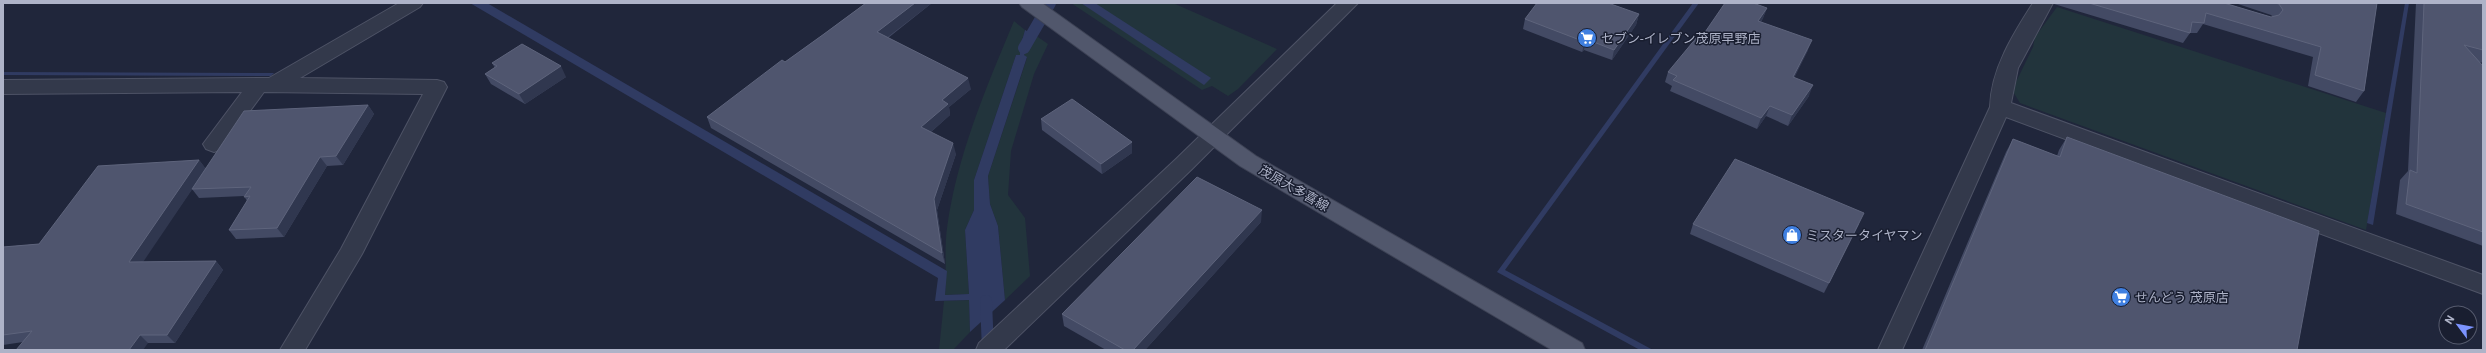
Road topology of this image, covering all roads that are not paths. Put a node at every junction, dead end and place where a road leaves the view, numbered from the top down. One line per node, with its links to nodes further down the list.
1 (413, 3): 5 (street)
2 (1029, 3): 8 (main road, 茂原大多喜線)
3 (1348, 3): 8 (street)
4 (2043, 3): 7 (street)
5 (266, 85): 6 (street); 9 (street); 11 (street)
6 (3, 87)
7 (2000, 107): 10 (street); 14 (street)
8 (1213, 136): 12 (street); 13 (main road, 茂原大多喜線)
9 (214, 144)
10 (2483, 285)
11 (292, 350)
12 (988, 350)
13 (1573, 350)
14 (1890, 350)

